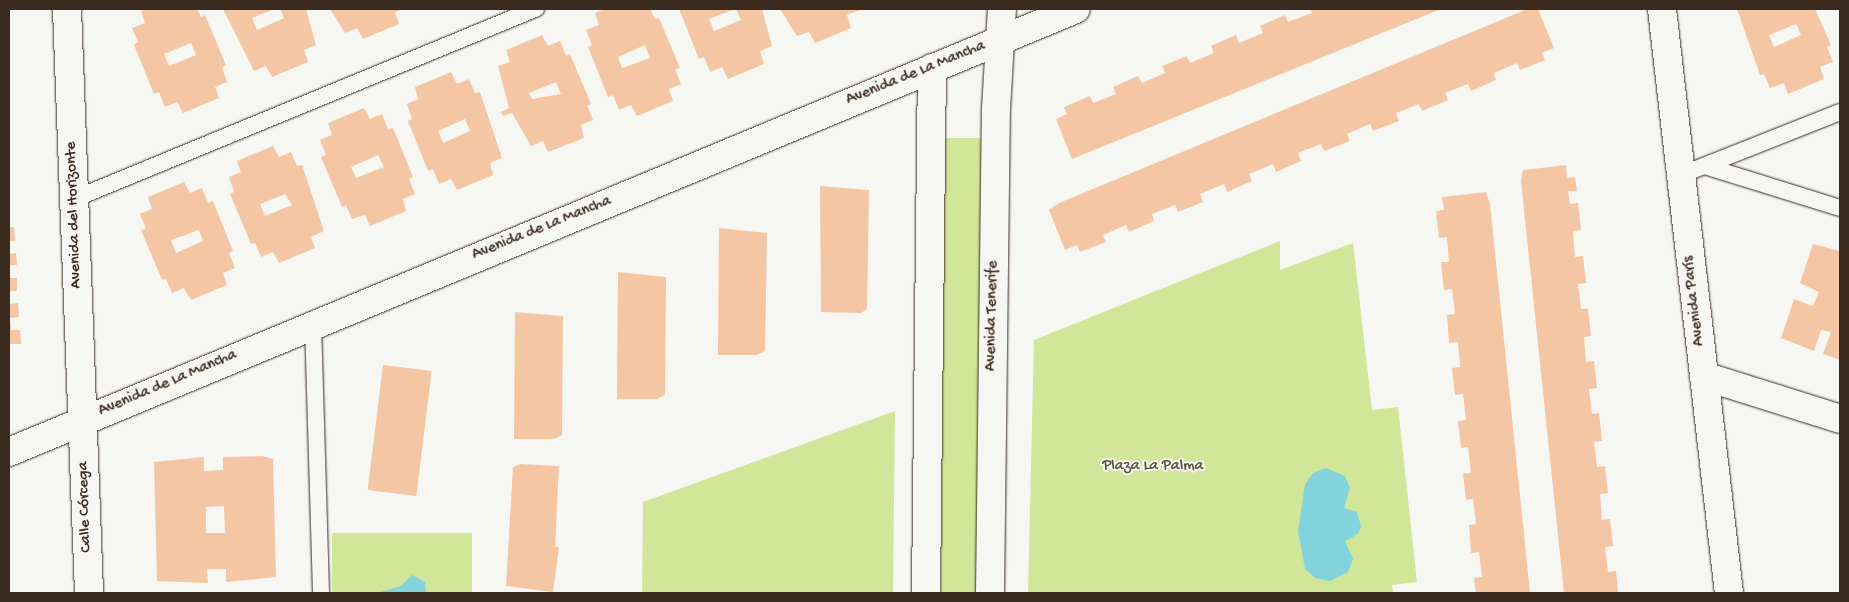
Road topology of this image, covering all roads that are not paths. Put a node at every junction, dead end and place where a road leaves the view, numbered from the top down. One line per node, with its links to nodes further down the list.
1 (67, 9): 10 (street, Avenida del Horizonte)
2 (536, 9): 10 (lane)
3 (1002, 9): 6 (street, Avenida Tenerife)
4 (1076, 9): 6 (street, Avenida de La Mancha)
5 (1662, 9): 9 (street, Avenida París)
6 (1003, 39): 7 (street, Avenida de La Mancha); 20 (street, Avenida Tenerife)
7 (932, 68): 12 (street, Avenida de La Mancha); 19 (street)
8 (1840, 112): 9 (lane)
9 (1693, 170): 11 (lane); 13 (street, Avenida París)
10 (74, 199): 15 (street, Avenida del Horizonte)
11 (1840, 208)
12 (313, 323): 15 (street, Avenida de La Mancha); 18 (lane)
13 (1704, 376): 14 (street); 21 (street, Avenida París)
14 (1840, 419)
15 (80, 421): 16 (street, Avenida de La Mancha); 17 (street, Calle Córcega)
16 (9, 452)
17 (89, 593)
18 (321, 593)
19 (926, 593)
20 (990, 593)
21 (1729, 593)

